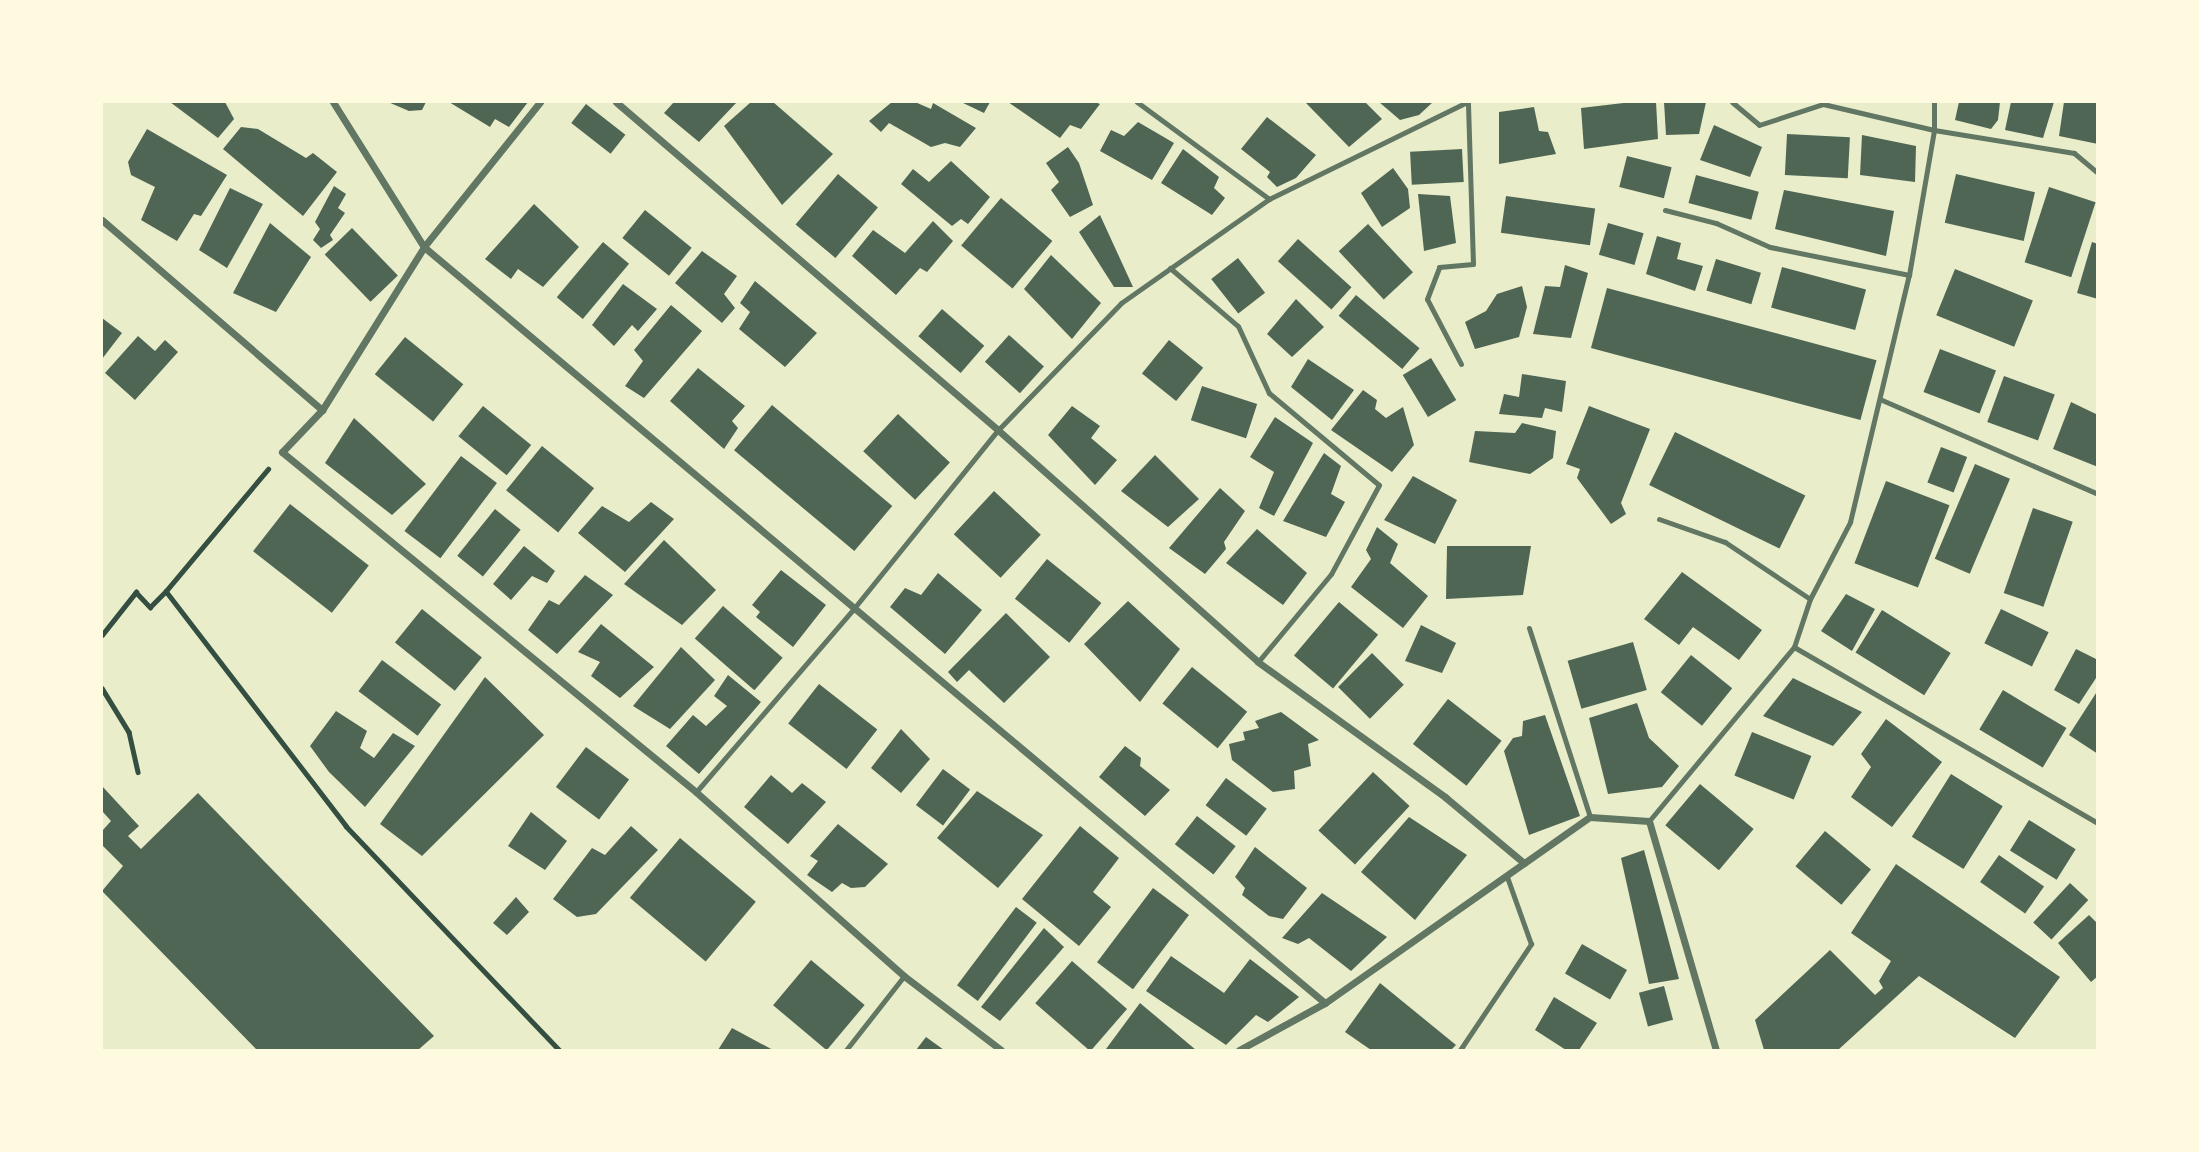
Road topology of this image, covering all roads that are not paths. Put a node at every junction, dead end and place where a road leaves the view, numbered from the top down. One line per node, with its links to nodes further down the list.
1 (333, 102): 13 (street)
2 (540, 102): 13 (street)
3 (616, 102): 19 (street)
4 (1137, 102): 10 (lane)
5 (1467, 102): 10 (lane); 16 (lane)
6 (1732, 102): 8 (lane)
7 (1934, 102): 8 (lane)
8 (1934, 130): 9 (lane); 15 (lane)
9 (2098, 173)
10 (1269, 199): 14 (lane)
11 (1665, 211): 15 (lane)
12 (102, 220): 18 (street)
13 (424, 247): 18 (street); 23 (street)
14 (1170, 268): 19 (lane); 26 (lane)
15 (1909, 275): 17 (lane)
16 (1461, 365)
17 (1882, 400): 20 (lane); 22 (lane)
18 (321, 410): 27 (street)
19 (998, 430): 23 (lane); 26 (street)
20 (2098, 494)
21 (1659, 519): 22 (lane)
22 (1810, 599): 25 (lane)
23 (855, 607): 27 (lane); 34 (street)
24 (1529, 628): 28 (lane)
25 (1794, 647): 29 (lane); 30 (lane)
26 (1258, 663): 31 (street)
27 (696, 792): 33 (street)
28 (1590, 817): 29 (street); 31 (street)
29 (1649, 821): 39 (street)
30 (2098, 823)
31 (1524, 863): 32 (street)
32 (1507, 877): 34 (street); 38 (lane)
33 (904, 976): 35 (lane); 36 (street)
34 (1325, 1003): 37 (street)
35 (846, 1051)
36 (1001, 1051)
37 (1239, 1051)
38 (1460, 1051)
39 (1716, 1051)

